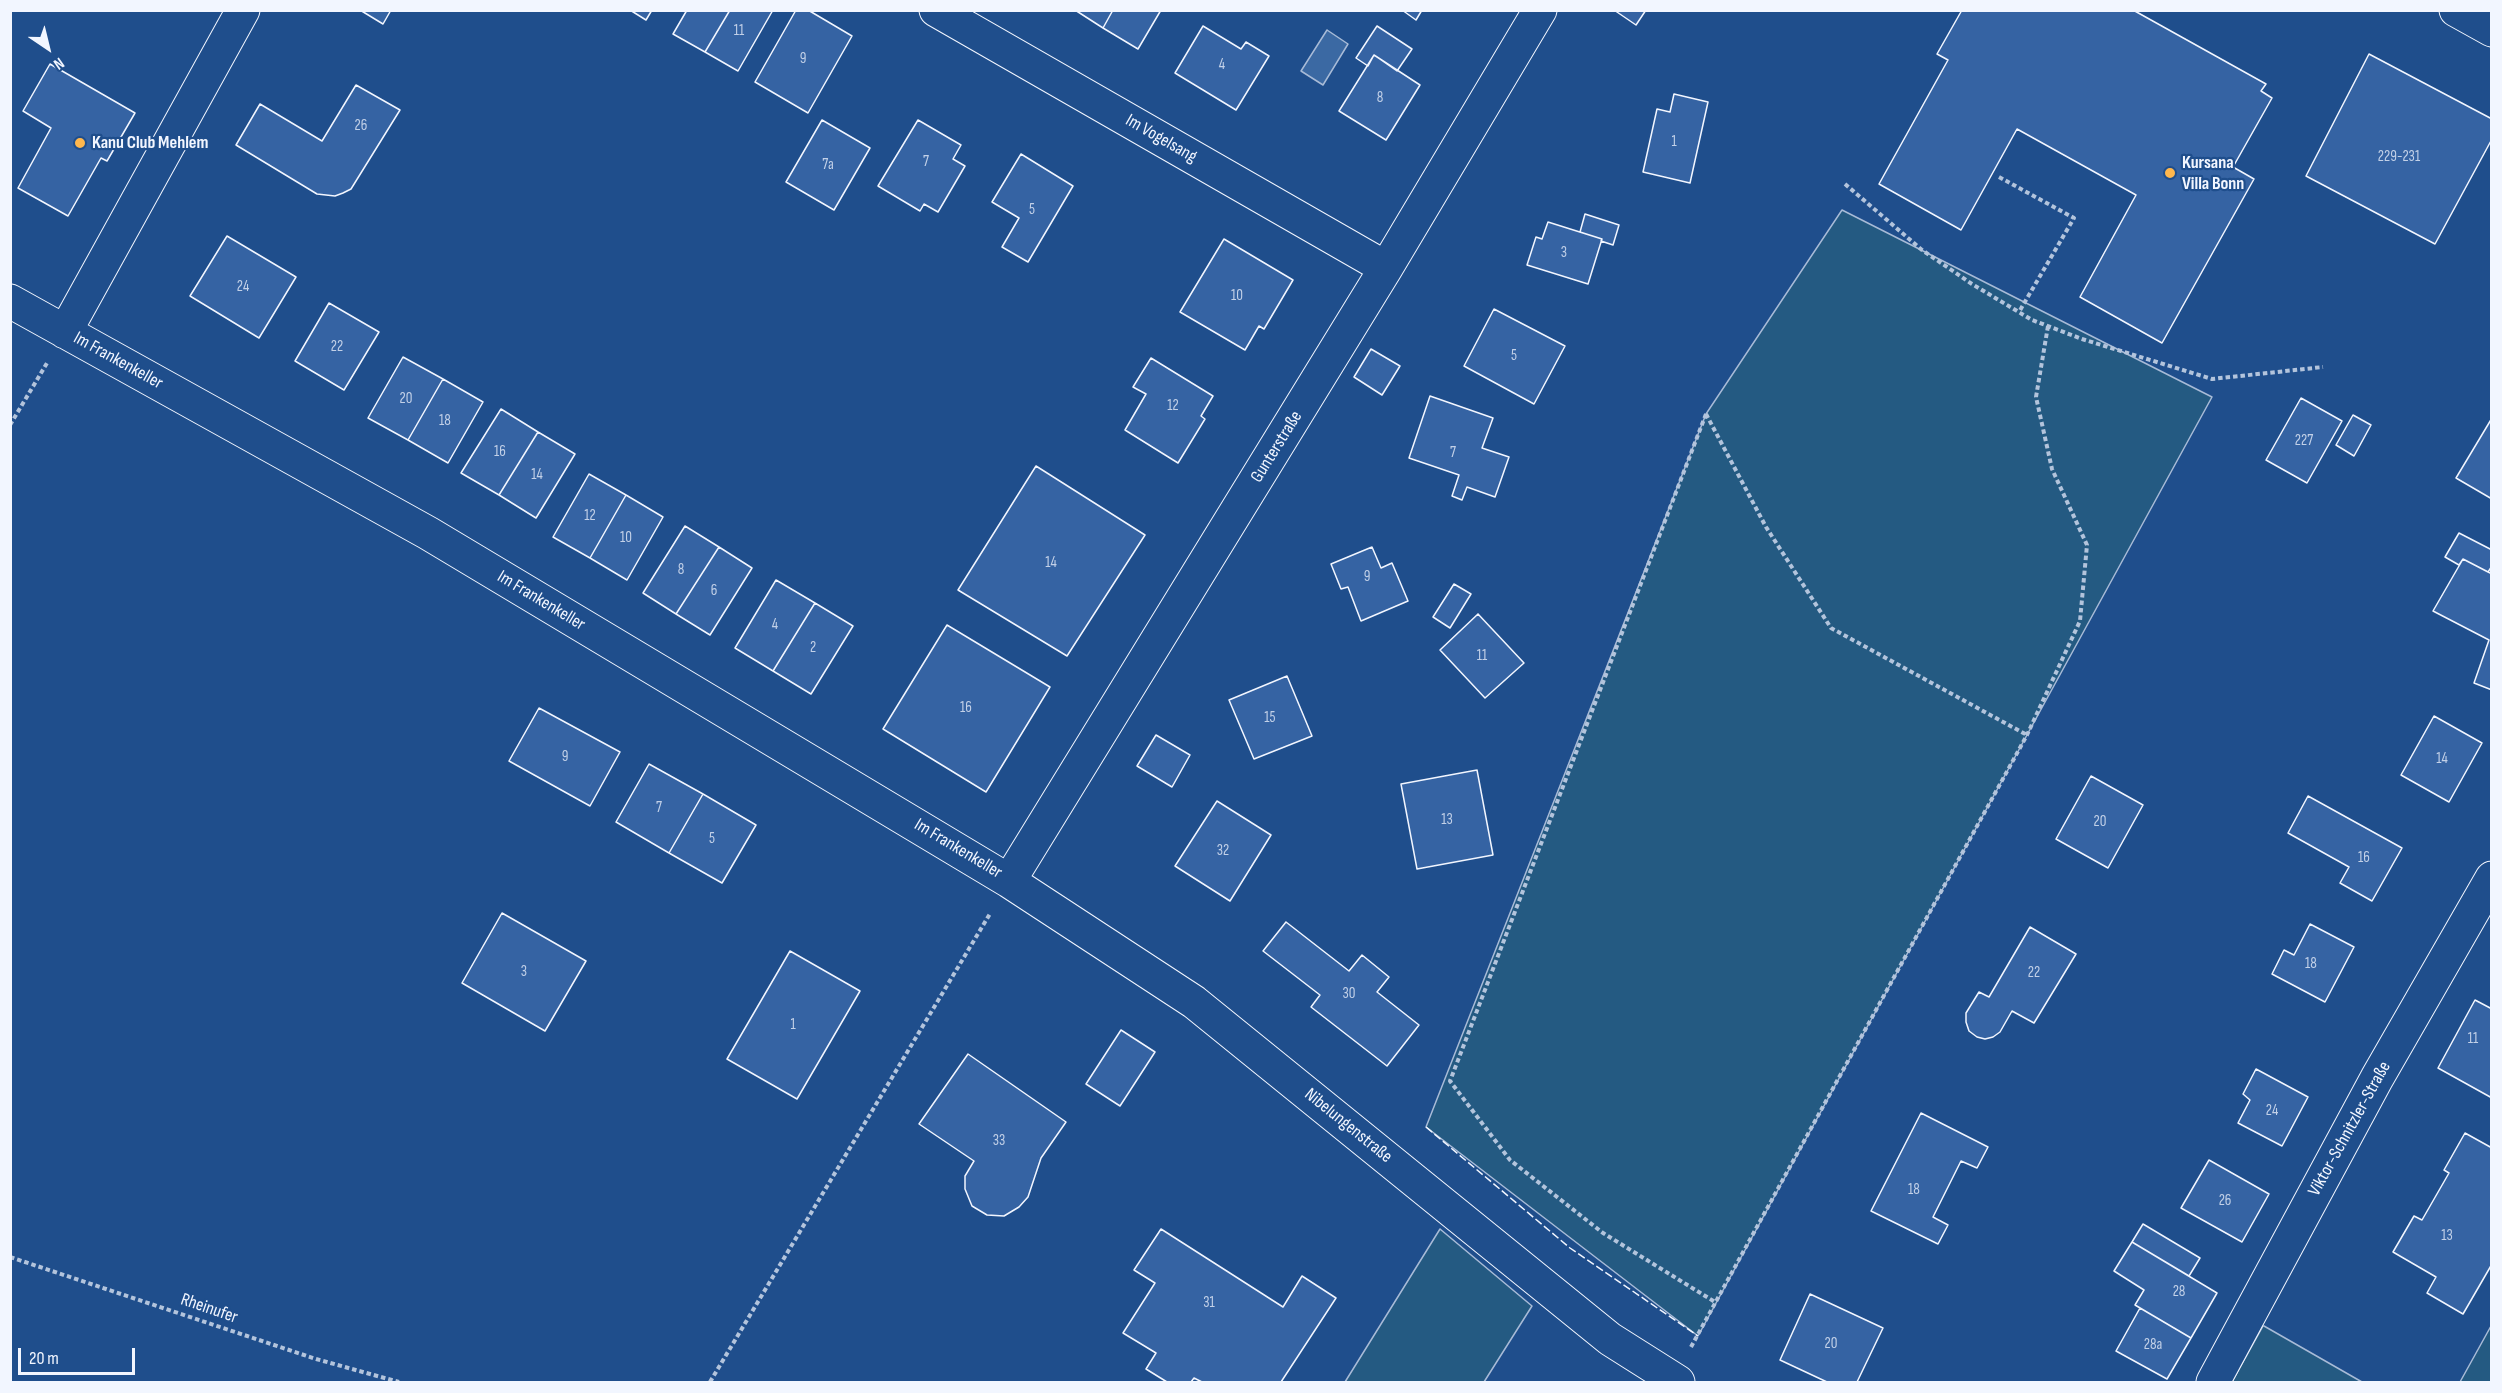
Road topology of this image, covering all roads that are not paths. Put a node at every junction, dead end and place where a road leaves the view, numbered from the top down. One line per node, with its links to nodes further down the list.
1 (936, 10): 6 (street, Im Vogelsang)
2 (1540, 10): 6 (street, Gunterstraße)
3 (2456, 10): 5 (street)
4 (237, 21): 8 (street, Im Frankenkeller)
5 (2492, 30)
6 (1386, 268): 10 (street, Gunterstraße)
7 (10, 301): 8 (street, Im Frankenkeller)
8 (65, 332): 10 (street, Im Frankenkeller)
9 (2492, 878): 12 (street, Viktor-Schnitzler-Straße)
10 (1010, 880): 11 (street, Nibelungenstraße)
11 (1678, 1383)
12 (2213, 1383)

